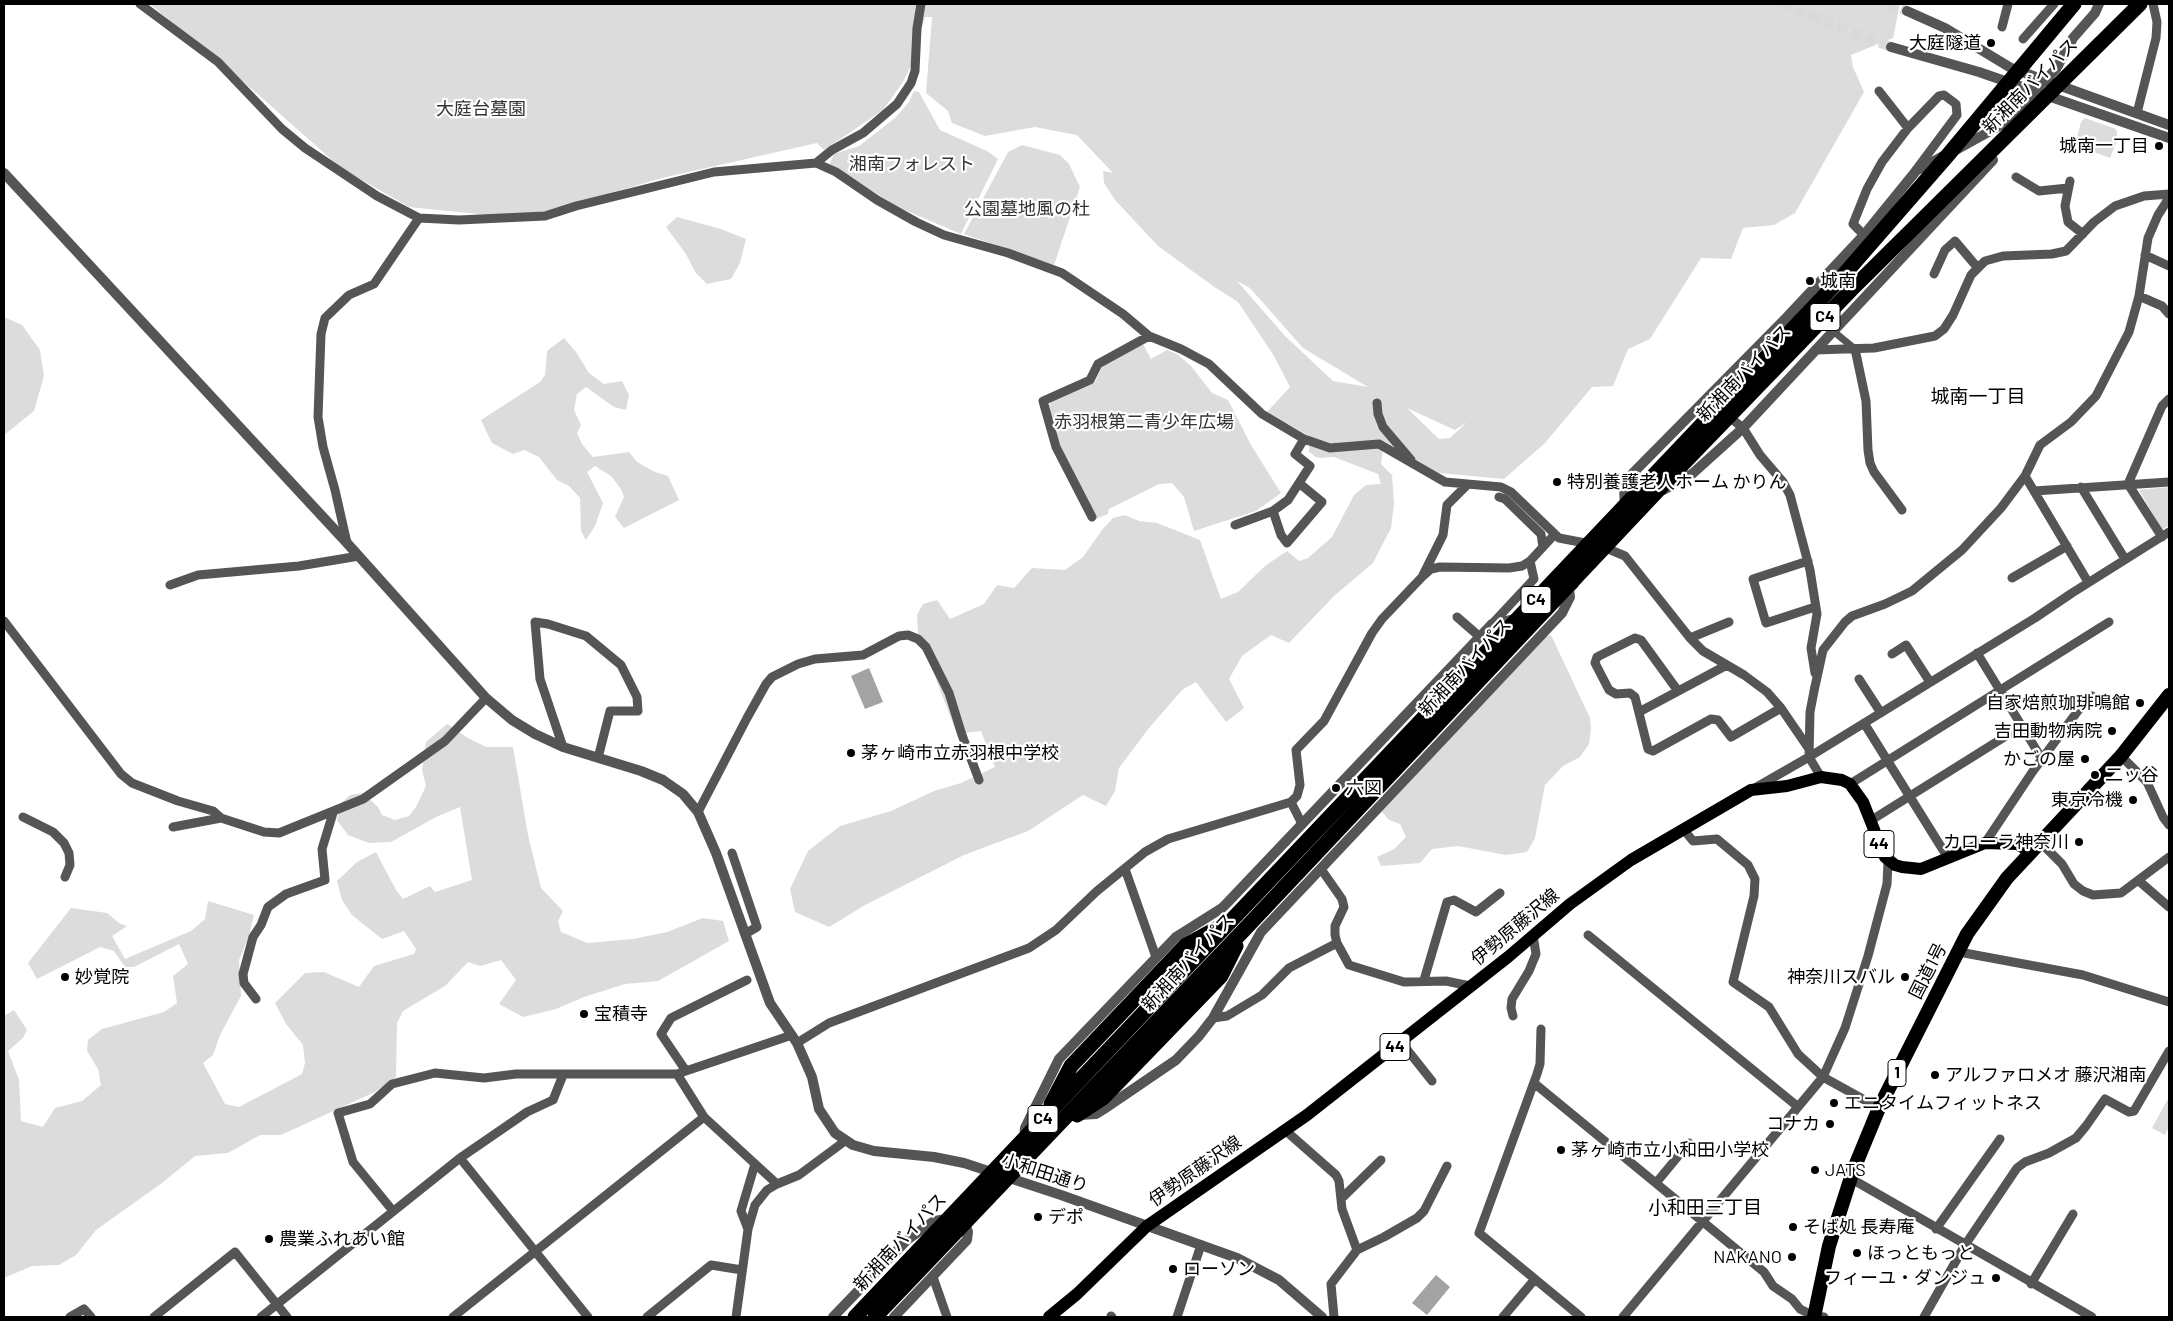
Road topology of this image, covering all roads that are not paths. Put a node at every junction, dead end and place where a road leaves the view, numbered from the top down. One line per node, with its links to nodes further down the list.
1 (140, 4): 27 (street)
2 (921, 4): 21 (street)
3 (2008, 4): 10 (street)
4 (2054, 4): 11 (street)
5 (2074, 4): 157 (highway, 新湘南バイパス / C4)
6 (2099, 4): 13 (street)
7 (2153, 4): 16 (street)
8 (2137, 6): 157 (highway, 新湘南バイパス / C4)
9 (1907, 11): 13 (street)
10 (2002, 27)
11 (2023, 39)
12 (1891, 47): 14 (street)
13 (2046, 80): 14 (street); 16 (street)
14 (2035, 91): 17 (street); 20 (street)
15 (1879, 92): 19 (street)
16 (2137, 113): 18 (street)
17 (2002, 125): 22 (street); 37 (street)
18 (2169, 125)
19 (1908, 128): 22 (street); 28 (street)
20 (2169, 138)
21 (816, 163): 27 (street); 38 (street)
22 (1916, 171): 28 (street)
23 (4, 173): 61 (street, 小和田通り)
24 (2016, 177): 29 (street)
25 (2169, 194): 29 (street)
26 (2169, 198): 30 (street)
27 (419, 218): 61 (street)
28 (1864, 234): 35 (street)
29 (2083, 234): 32 (street)
30 (2145, 255): 31 (street); 34 (street)
31 (2169, 266)
32 (1977, 267): 33 (street); 39 (street)
33 (1934, 274)
34 (2139, 296): 36 (street); 47 (street)
35 (1796, 307): 37 (street); 41 (street)
36 (2169, 314)
37 (1830, 334): 39 (street); 40 (street)
38 (1149, 336): 45 (street); 57 (street)
39 (1855, 348): 40 (street); 55 (street)
40 (1815, 350): 44 (street)
41 (1707, 399): 44 (street); 64 (street)
42 (2169, 400): 51 (street)
43 (1377, 403): 46 (street)
44 (1743, 428): 64 (street); 68 (street)
45 (1304, 440): 46 (street); 49 (street)
46 (1414, 464): 50 (street)
47 (2024, 476): 53 (street); 90 (street)
48 (2169, 482): 51 (street)
49 (1299, 483): 56 (street); 56 (street)
50 (1467, 484): 59 (street); 69 (street)
51 (2128, 484): 52 (street); 60 (street)
52 (2081, 488): 53 (street); 66 (street)
53 (2034, 491): 62 (street)
54 (1499, 497): 63 (street)
55 (1902, 510)
56 (1273, 511): 58 (street)
57 (1092, 517)
58 (1236, 525)
59 (1555, 534): 63 (street); 64 (street)
60 (2166, 535): 66 (street)
61 (347, 542): 65 (street, 小和田通り)
62 (2067, 546): 70 (street); 71 (street)
63 (1543, 547): 67 (street)
64 (1604, 547): 74 (street); 80 (street); 82 (street)
65 (359, 556): 72 (street); 93 (street, 小和田通り)
66 (2125, 559): 71 (street)
67 (1530, 561): 69 (street); 79 (street)
68 (1808, 561): 73 (street); 73 (street)
69 (1422, 577): 110 (street)
70 (2012, 578)
71 (2088, 582): 84 (street)
72 (170, 585)
73 (1815, 607): 90 (street)
74 (1527, 616): 79 (street); 80 (street)
75 (1457, 617): 81 (street)
76 (4, 621): 114 (street)
77 (1729, 622): 82 (street)
78 (2109, 622): 88 (street)
79 (1492, 624): 81 (street)
80 (1542, 634): 127 (street)
81 (1480, 637): 116 (street)
82 (1690, 638): 85 (street)
83 (1892, 654): 87 (street)
84 (1977, 654): 87 (street); 88 (street)
85 (1727, 665): 89 (street); 94 (street)
86 (1859, 679): 96 (street)
87 (1930, 682): 96 (street)
88 (2000, 690): 98 (street); 104 (street)
89 (1678, 691): 95 (street); 95 (street)
90 (1814, 691): 100 (street)
91 (2169, 695): 101 (highway, 国道1号 / 1)
92 (2092, 696): 103 (street)
93 (486, 698): 99 (street, 小和田通り); 112 (street)
94 (1781, 708): 95 (street); 100 (street)
95 (1639, 712)
96 (1881, 713): 97 (street)
97 (1864, 723): 100 (street); 104 (street)
98 (2022, 726): 103 (street); 109 (street)
99 (563, 746): 102 (street, 小和田通り); 102 (street)
100 (1809, 753): 105 (street); 108 (street)
101 (2121, 756): 117 (street); 121 (highway, 国道1号 / 1)
102 (598, 758): 111 (street, 小和田通り)
103 (2042, 758): 120 (street)
104 (1888, 760): 107 (street); 109 (street)
105 (1821, 777): 107 (main road, 伊勢原藤沢線 / 44); 108 (main road, 伊勢原藤沢線 / 44)
106 (979, 780): 111 (street)
107 (1850, 784): 115 (main road, 44)
108 (1751, 790): 119 (main road, 伊勢原藤沢線 / 44)
109 (1910, 796): 115 (street); 124 (street)
110 (1291, 802): 116 (street); 126 (street)
111 (698, 812): 132 (street, 小和田通り)
112 (333, 813): 114 (street); 141 (street)
113 (24, 817): 128 (street)
114 (221, 818): 118 (street)
115 (1870, 821): 125 (main road, 44)
116 (1302, 824): 137 (street)
117 (2169, 825)
118 (173, 827)
119 (1684, 830): 133 (main road, 伊勢原藤沢線 / 44); 151 (street)
120 (1985, 843): 121 (main road, 44); 124 (main road, 44)
121 (2035, 847): 129 (street); 136 (highway, 国道1号 / 1)
122 (732, 853): 132 (street)
123 (2169, 857): 129 (street)
124 (1948, 858): 125 (main road, 44)
125 (1888, 861): 151 (street)
126 (1125, 869): 137 (street); 146 (street)
127 (1321, 869): 135 (street); 144 (street)
128 (65, 877)
129 (2139, 881): 131 (street)
130 (1500, 893): 139 (street)
131 (2169, 907)
132 (745, 934): 146 (street, 小和田通り)
133 (1533, 935): 140 (main road, 伊勢原藤沢線 / 44); 143 (street)
134 (1588, 935): 154 (street)
135 (1337, 943): 139 (street); 144 (street)
136 (1959, 952): 142 (street); 155 (highway, 国道1号 / 1)
137 (1156, 957): 158 (street)
138 (747, 980): 149 (street)
139 (1424, 980): 140 (street)
140 (1470, 986): 147 (main road, 伊勢原藤沢線 / 44)
141 (256, 998)
142 (2169, 1002)
143 (1513, 1016)
144 (1213, 1018): 160 (street)
145 (1541, 1029): 153 (street)
146 (794, 1039): 149 (street); 162 (street, 小和田通り)
147 (1401, 1042): 152 (street); 159 (main road, 伊勢原藤沢線 / 44)
148 (2169, 1051): 183 (street)
149 (682, 1072): 150 (street); 156 (street)
150 (563, 1075): 164 (street); 174 (street)
151 (1823, 1077): 154 (street); 155 (street)
152 (1432, 1081)
153 (1534, 1083): 171 (street); 189 (street)
154 (1798, 1106): 177 (street)
155 (1879, 1108): 170 (highway, 国道1号 / 1)
156 (704, 1117): 166 (street); 185 (street)
157 (1047, 1126): 202 (highway, 新湘南バイパス / C4); 203 (highway, 新湘南バイパス / C4)
158 (1025, 1128): 160 (street); 167 (street)
159 (1286, 1131): 173 (street); 178 (main road, 伊勢原藤沢線 / 44)
160 (1038, 1138): 167 (street)
161 (2000, 1139): 179 (street)
162 (845, 1141): 169 (street, 小和田通り); 172 (street)
163 (1689, 1142): 171 (street)
164 (460, 1158): 174 (street); 185 (street)
165 (1381, 1160): 173 (street)
166 (755, 1164): 172 (street); 180 (street)
167 (1010, 1166): 169 (street)
168 (1447, 1166): 184 (street)
169 (1001, 1176): 175 (street); 178 (street, 小和田通り)
170 (1850, 1178): 179 (street); 213 (highway, 国道1号 / 1)
171 (1656, 1183): 177 (street)
172 (777, 1184): 180 (street)
173 (1342, 1198): 184 (street)
174 (393, 1211): 191 (street)
175 (965, 1211): 181 (street); 186 (street)
176 (2073, 1214): 190 (street)
177 (1702, 1221): 212 (street); 213 (street)
178 (1147, 1226): 182 (street, 小和田通り); 206 (main road, 伊勢原藤沢線 / 44)
179 (1936, 1228): 183 (street)
180 (748, 1229): 187 (street)
181 (921, 1230): 186 (street); 201 (street)
182 (1201, 1245): 207 (street); 208 (street, 小和田通り)
183 (1965, 1246): 190 (street); 214 (street)
184 (1357, 1250): 209 (street)
185 (535, 1251): 197 (street); 198 (street)
186 (941, 1268): 188 (street)
187 (742, 1270): 199 (street); 200 (street)
188 (933, 1277): 204 (street); 205 (street)
189 (1535, 1279): 210 (street); 211 (street)
190 (2031, 1284): 215 (street)
191 (277, 1304): 194 (street); 195 (street); 196 (street)
192 (70, 1317): 193 (street)
193 (91, 1317)
194 (154, 1317)
195 (260, 1317)
196 (287, 1317)
197 (453, 1317)
198 (588, 1317)
199 (647, 1317)
200 (736, 1317)
201 (833, 1317)
202 (855, 1317)
203 (875, 1317)
204 (894, 1317)
205 (947, 1317)
206 (1049, 1317)
207 (1177, 1317)
208 (1320, 1317)
209 (1334, 1317)
210 (1505, 1317)
211 (1581, 1317)
212 (1623, 1317)
213 (1817, 1317)
214 (1924, 1317)
215 (2092, 1317)

